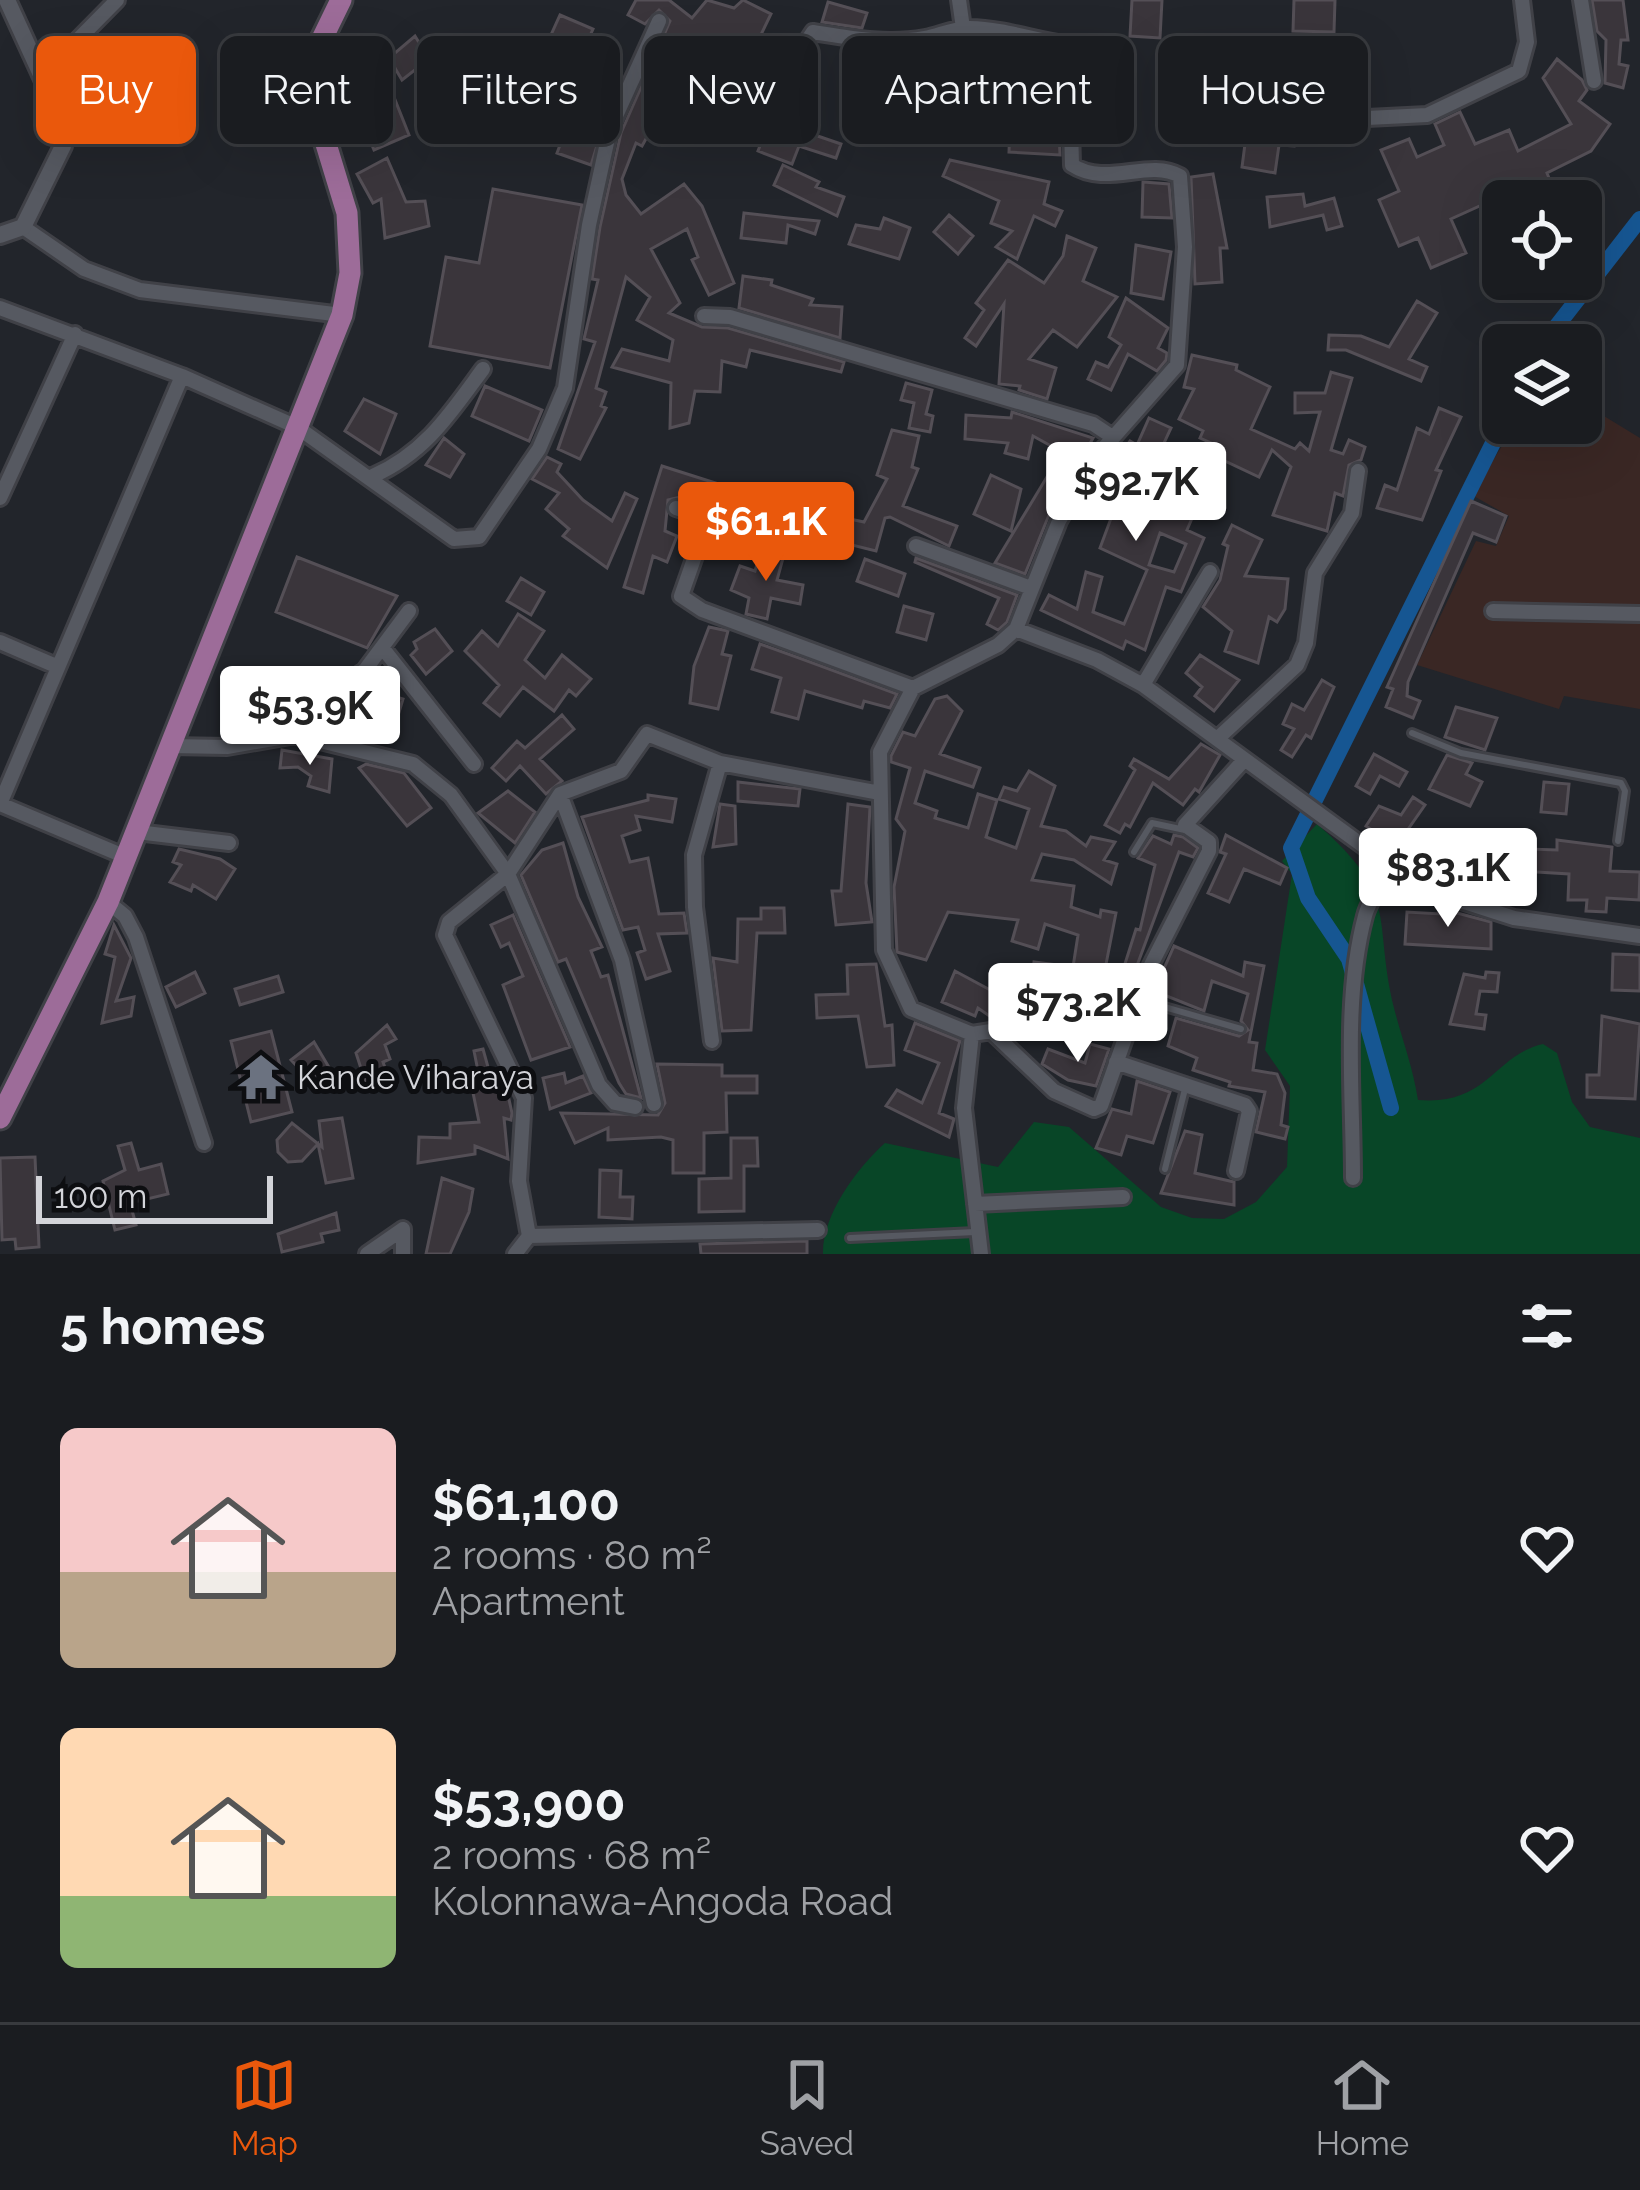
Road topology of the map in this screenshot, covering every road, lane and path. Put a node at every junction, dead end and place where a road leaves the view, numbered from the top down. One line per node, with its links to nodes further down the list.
1 (7, 0): 13 (street)
2 (117, 0): 9 (street)
3 (341, 0): 10 (main road)
4 (959, 0): 8 (street)
5 (1522, 0): 15 (street)
6 (1581, 0): 14 (street)
7 (659, 21): 30 (street)
8 (963, 28): 11 (street); 12 (street)
9 (81, 36)
10 (322, 36)
11 (810, 36)
12 (1028, 36)
13 (36, 60)
14 (1594, 81)
15 (1368, 117)
16 (63, 144): 19 (street)
17 (326, 144): 22 (main road)
18 (1071, 144): 28 (street)
19 (23, 227): 20 (street); 22 (street)
20 (0, 236)
21 (0, 308): 24 (street)
22 (342, 315): 27 (main road)
23 (704, 316): 28 (street)
24 (75, 334): 26 (street); 31 (street)
25 (483, 369): 30 (street)
26 (182, 376): 27 (street); 44 (street)
27 (297, 427): 30 (street); 50 (main road)
28 (1111, 436): 37 (street)
29 (1358, 471): 48 (street)
30 (373, 476)
31 (0, 498)
32 (676, 508): 33 (street)
33 (708, 519): 34 (street); 46 (street)
34 (779, 542)
35 (916, 546): 37 (street)
36 (1210, 572): 45 (street)
37 (1031, 588): 41 (street)
38 (409, 611): 43 (street)
39 (1493, 611): 40 (street)
40 (1640, 614)
41 (1016, 629): 45 (street); 46 (street)
42 (0, 642): 44 (street)
43 (385, 651): 49 (street); 53 (street)
44 (56, 666): 56 (street)
45 (1143, 686): 48 (street)
46 (914, 688): 54 (street)
47 (1412, 733): 59 (lane)
48 (1217, 739): 51 (street)
49 (269, 740): 50 (street); 64 (street)
50 (170, 746): 58 (main road)
51 (1244, 760): 57 (street); 63 (street)
52 (720, 763): 54 (street); 55 (street); 70 (street)
53 (474, 764)
54 (880, 793): 69 (street)
55 (560, 794): 64 (street); 73 (street)
56 (0, 804): 62 (street)
57 (1186, 830): 61 (lane); 67 (street)
58 (137, 832): 60 (street); 62 (main road)
59 (1618, 841)
60 (229, 842)
61 (1134, 852)
62 (126, 857): 65 (main road)
63 (1391, 867): 66 (street); 79 (street)
64 (508, 874): 74 (street); 84 (street)
65 (108, 902): 75 (main road); 76 (street)
66 (1640, 936)
67 (1138, 1000): 68 (lane); 71 (street)
68 (1241, 1029)
69 (972, 1034): 71 (street); 81 (street)
70 (712, 1041)
71 (1117, 1063): 72 (street)
72 (1186, 1083): 77 (lane); 78 (street)
73 (654, 1104)
74 (635, 1107)
75 (0, 1118)
76 (204, 1143)
77 (1165, 1169)
78 (1236, 1171)
79 (1353, 1178)
80 (1123, 1197): 81 (street)
81 (975, 1204): 83 (street)
82 (818, 1230): 84 (street)
83 (979, 1232): 85 (lane); 89 (street)
84 (529, 1236): 88 (street)
85 (850, 1238)
86 (368, 1254): 87 (street)
87 (403, 1254)
88 (515, 1254)
89 (981, 1254)

